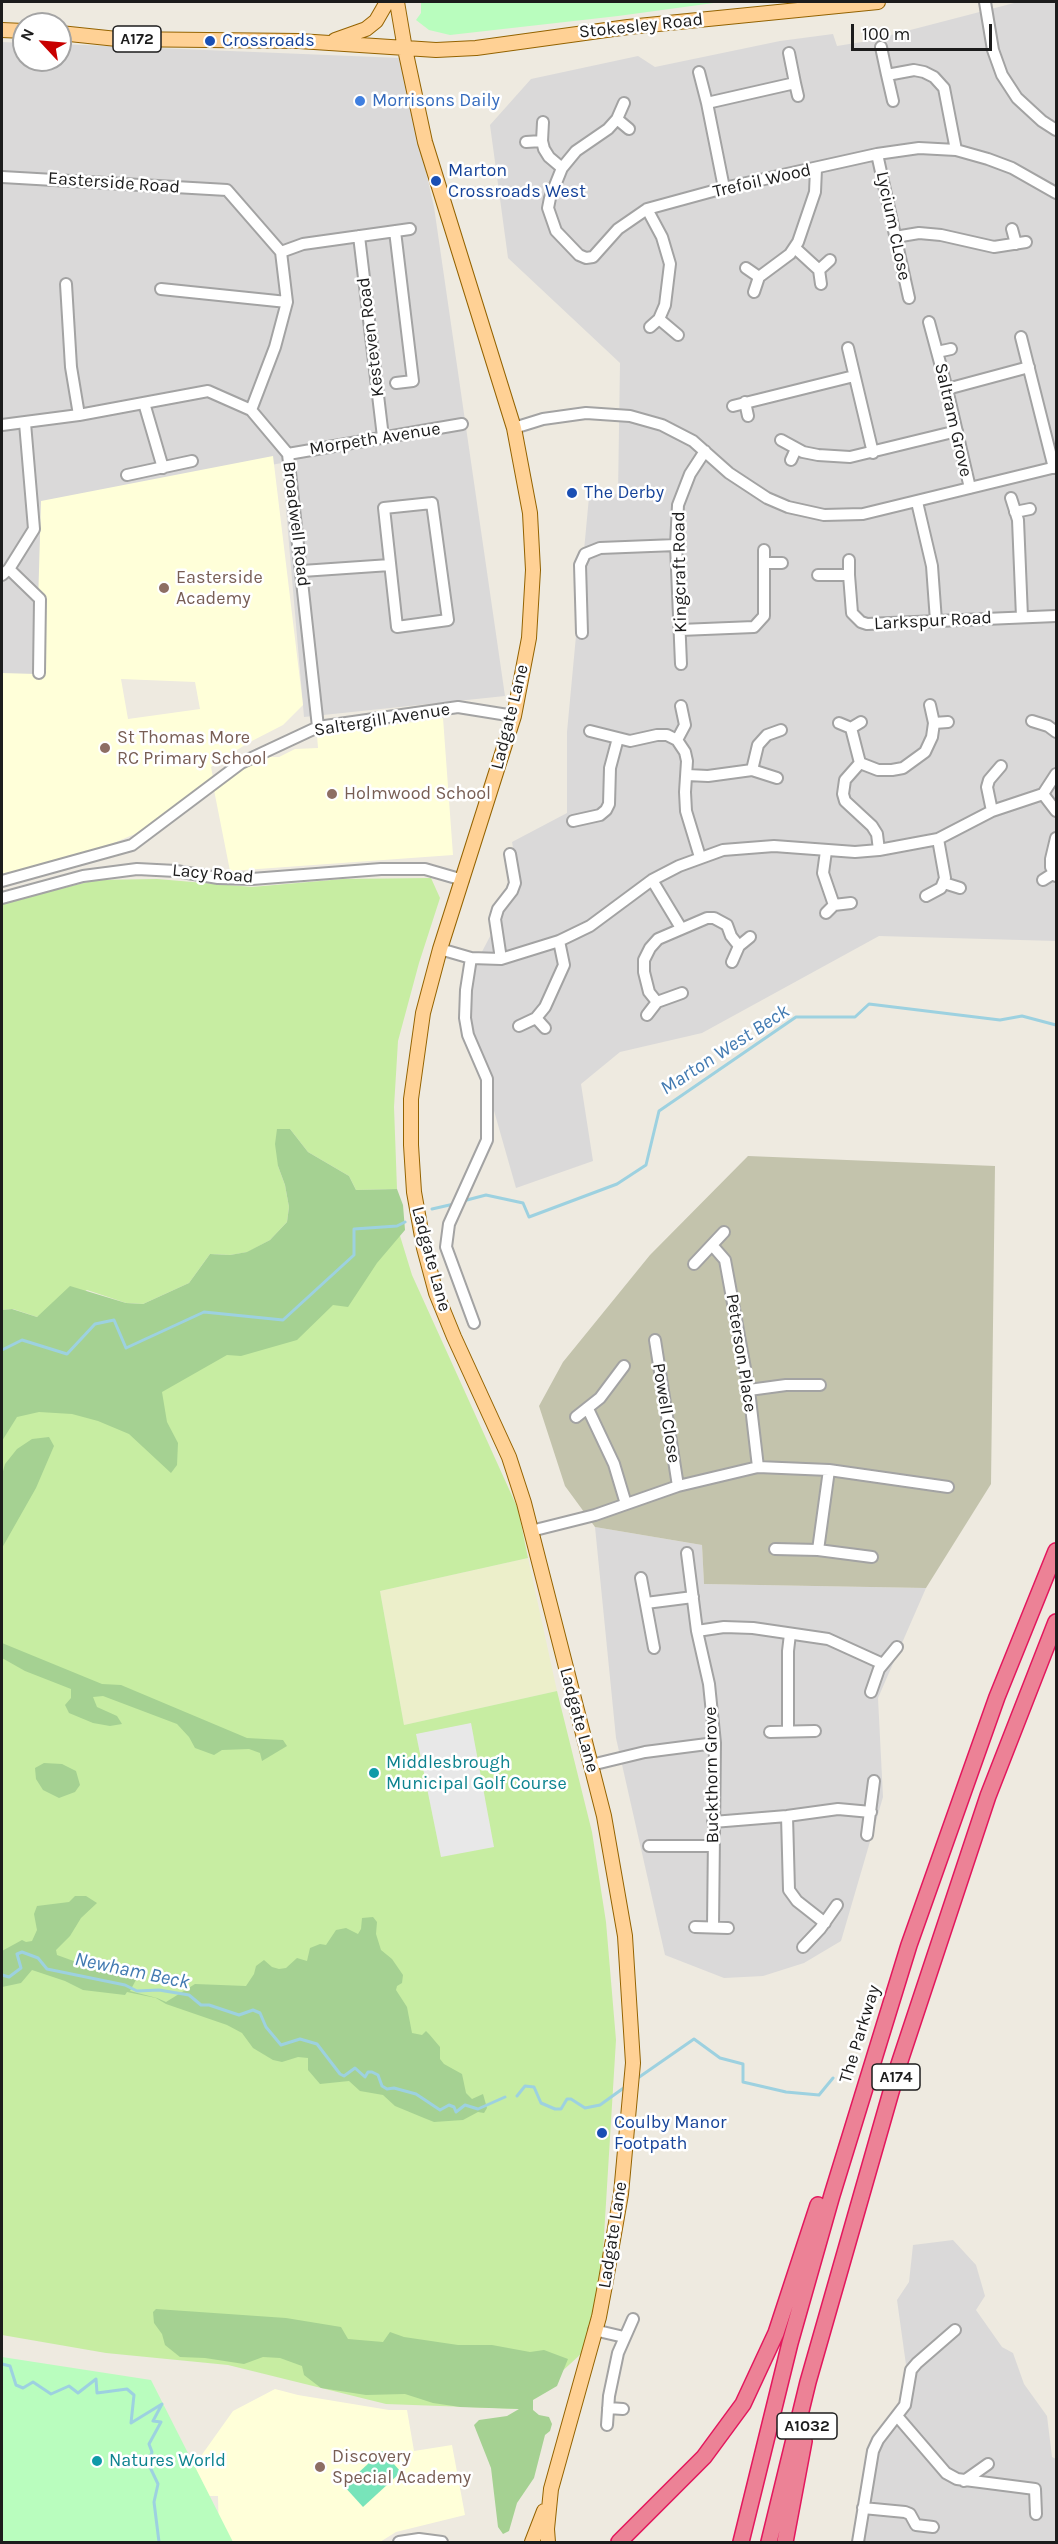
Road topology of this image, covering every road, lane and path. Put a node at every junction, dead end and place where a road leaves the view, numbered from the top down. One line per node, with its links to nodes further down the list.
1 (387, 2): 6 (main road, A172)
2 (397, 2): 8 (main road, Ladgate Lane)
3 (878, 2): 8 (main road, Stokesley Road / A172)
4 (985, 2): 20 (street)
5 (72, 34): 6 (main road, A172)
6 (327, 43): 8 (main road, A172)
7 (881, 47): 11 (street)
8 (405, 49): 69 (main road, Ladgate Lane)
9 (789, 54): 12 (street)
10 (699, 72): 16 (street)
11 (887, 75): 14 (street); 23 (street)
12 (795, 83): 13 (street); 16 (street)
13 (798, 96)
14 (893, 101)
15 (624, 103): 17 (street, Trefoil Wood)
16 (707, 103): 28 (street)
17 (617, 119): 19 (street); 25 (street, Trefoil Wood)
18 (543, 122): 21 (street)
19 (629, 129)
20 (1056, 130)
21 (542, 141): 22 (street); 25 (street)
22 (526, 142)
23 (956, 150): 24 (street, Trefoil Wood); 29 (street, Trefoil Wood)
24 (877, 154): 26 (street, Trefoil Wood); 35 (street, Lycium CLose)
25 (562, 168): 30 (street, Trefoil Wood)
26 (816, 169): 28 (street, Trefoil Wood); 36 (street)
27 (2, 177): 37 (street, Easterside Road)
28 (724, 188): 30 (street, Trefoil Wood)
29 (1056, 193)
30 (646, 209): 48 (street)
31 (410, 229): 33 (street)
32 (1011, 229): 35 (street)
33 (395, 231): 34 (street); 58 (street)
34 (359, 236): 37 (street); 72 (street, Kesteven Road)
35 (895, 237): 46 (street, Lycium CLose)
36 (795, 248): 40 (street); 41 (street)
37 (281, 252): 47 (street)
38 (830, 260): 40 (street)
39 (746, 268): 41 (street)
40 (819, 270): 43 (street)
41 (759, 277): 45 (street)
42 (66, 284): 64 (street)
43 (821, 284)
44 (161, 289): 47 (street)
45 (754, 292)
46 (909, 298)
47 (286, 302): 63 (street)
48 (659, 319): 50 (street); 51 (street)
49 (929, 322): 55 (street, Saltram Grove)
50 (650, 327)
51 (678, 335)
52 (1021, 337): 56 (street)
53 (848, 348): 57 (street)
54 (951, 349): 55 (street, Saltram Grove)
55 (937, 352): 59 (street, Saltram Grove)
56 (1029, 367): 59 (street); 71 (street)
57 (854, 376): 60 (street); 76 (street)
58 (396, 383)
59 (947, 389): 70 (street, Saltram Grove)
60 (745, 402): 62 (street); 65 (street)
61 (144, 403): 63 (street, Broadwell Road); 64 (street, Broadwell Road); 81 (street)
62 (732, 406)
63 (251, 410): 77 (street, Broadwell Road)
64 (79, 415): 66 (street, Broadwell Road)
65 (748, 416)
66 (25, 423): 68 (street, Broadwell Road); 95 (street)
67 (462, 424): 72 (street, Morpeth Avenue)
68 (2, 425)
69 (514, 428): 75 (street); 107 (main road, Ladgate Lane)
70 (957, 431): 76 (street); 83 (street, Saltram Grove)
71 (1051, 431): 80 (street)
72 (383, 437): 77 (street, Morpeth Avenue)
73 (781, 440): 74 (street)
74 (796, 449): 76 (street); 78 (street)
75 (705, 451): 85 (street); 88 (street, Kingcraft Road)
76 (873, 453)
77 (288, 454): 94 (street, Broadwell Road)
78 (791, 460)
79 (192, 461): 81 (street)
80 (1055, 467): 83 (street)
81 (163, 468): 82 (street)
82 (127, 475)
83 (970, 489): 85 (street)
84 (1011, 498): 87 (street)
85 (917, 502): 100 (street)
86 (1030, 509): 87 (street)
87 (1015, 512): 99 (street)
88 (676, 545): 101 (street, Kingcraft Road); 102 (street)
89 (764, 550): 91 (street)
90 (849, 560): 97 (street, Larkspur Road)
91 (764, 563): 92 (street); 101 (street)
92 (782, 563)
93 (390, 565): 93 (street); 94 (street)
94 (302, 571): 112 (street, Broadwell Road)
95 (5, 572): 104 (street)
96 (818, 575): 97 (street)
97 (849, 575): 100 (street, Larkspur Road)
98 (1056, 616): 99 (street, Larkspur Road)
99 (1022, 617): 100 (street, Larkspur Road)
100 (936, 621)
101 (680, 630): 103 (street, Kingcraft Road)
102 (582, 633)
103 (681, 664)
104 (39, 673)
105 (930, 705): 111 (street)
106 (681, 706): 117 (street)
107 (514, 716): 112 (street, Saltergill Avenue); 137 (main road, Ladgate Lane)
108 (1032, 721): 115 (street)
109 (948, 722): 111 (street)
110 (839, 723): 118 (street)
111 (934, 723): 118 (street)
112 (318, 727): 140 (street, Saltergill Avenue)
113 (781, 730): 121 (street)
114 (590, 731): 116 (street)
115 (1056, 732)
116 (618, 738): 117 (street); 129 (street)
117 (677, 740): 123 (street)
118 (860, 763): 132 (street)
119 (1001, 765): 124 (street)
120 (983, 769): 124 (street)
121 (752, 771): 123 (street); 125 (street)
122 (1056, 774): 126 (street)
123 (687, 775): 135 (street)
124 (992, 777): 127 (street)
125 (777, 778)
126 (1043, 794): 127 (street); 128 (street)
127 (992, 811): 131 (street)
128 (1056, 811)
129 (573, 820)
130 (1056, 838): 136 (street)
131 (938, 839): 132 (street); 141 (street)
132 (879, 850): 133 (street)
133 (826, 851): 135 (street); 146 (street)
134 (510, 854): 154 (street)
135 (700, 857): 138 (street)
136 (1055, 875): 139 (street)
137 (463, 880): 144 (street, Lacy Road); 152 (main road, Ladgate Lane)
138 (652, 880): 148 (street); 150 (street)
139 (1043, 880)
140 (2, 881)
141 (944, 883): 142 (street); 143 (street)
142 (960, 888)
143 (926, 896)
144 (2, 898)
145 (851, 903): 146 (street)
146 (834, 905): 147 (street)
147 (826, 913)
148 (681, 928): 151 (street); 157 (street)
149 (750, 937): 151 (street)
150 (559, 941): 154 (street); 159 (street)
151 (739, 946): 155 (street)
152 (440, 949): 153 (street); 177 (main road, Ladgate Lane)
153 (471, 958): 154 (street); 165 (street)
154 (501, 959)
155 (732, 962)
156 (682, 993): 157 (street)
157 (657, 1002): 158 (street)
158 (647, 1015)
159 (536, 1018): 160 (street); 161 (street)
160 (519, 1026)
161 (545, 1028)
162 (724, 1232): 163 (street)
163 (712, 1245): 164 (street); 169 (street, Peterson Place)
164 (694, 1264)
165 (474, 1323)
166 (655, 1340): 174 (street, Powell Close)
167 (624, 1366): 170 (street)
168 (820, 1385): 169 (street)
169 (749, 1390): 172 (street, Peterson Place)
170 (588, 1409): 171 (street); 176 (street)
171 (576, 1417)
172 (758, 1467): 173 (street); 174 (street)
173 (829, 1470): 175 (street); 179 (street)
174 (678, 1486): 176 (street)
175 (948, 1487)
176 (626, 1504): 177 (street)
177 (531, 1532): 197 (main road, Ladgate Lane)
178 (775, 1549): 179 (street)
179 (818, 1550): 182 (street)
180 (1056, 1551): 211 (highway, The Parkway / A174)
181 (687, 1553): 184 (street, Buckthorn Grove)
182 (872, 1557)
183 (641, 1578): 185 (street)
184 (693, 1597): 185 (street); 187 (street, Buckthorn Grove)
185 (646, 1603): 190 (street)
186 (1056, 1622): 212 (highway, A174)
187 (697, 1631): 188 (street); 196 (street, Buckthorn Grove)
188 (790, 1634): 191 (street); 193 (street)
189 (897, 1647): 191 (street)
190 (654, 1648)
191 (883, 1664): 192 (street)
192 (871, 1692)
193 (788, 1731): 194 (street); 195 (street)
194 (815, 1731)
195 (770, 1732)
196 (715, 1743): 197 (street); 201 (street, Buckthorn Grove)
197 (591, 1766): 214 (main road, Ladgate Lane)
198 (874, 1781): 199 (street)
199 (871, 1812): 200 (street); 202 (street)
200 (787, 1816): 201 (street); 206 (street)
201 (713, 1822): 204 (street, Buckthorn Grove)
202 (867, 1835)
203 (649, 1846): 204 (street)
204 (713, 1846): 208 (street, Buckthorn Grove)
205 (837, 1905): 206 (street)
206 (825, 1923): 210 (street)
207 (695, 1927): 208 (street)
208 (713, 1928): 209 (street)
209 (728, 1928)
210 (804, 1947)
211 (857, 2110): 231 (highway, A174); 232 (highway, The Parkway / A174)
212 (829, 2308): 233 (highway, A174); 234 (highway, A1032)
213 (633, 2319): 216 (street)
214 (594, 2330): 216 (street); 223 (main road, Ladgate Lane)
215 (955, 2330): 219 (street)
216 (624, 2337): 217 (street)
217 (608, 2408): 218 (street); 220 (street)
218 (623, 2409)
219 (897, 2416): 222 (street); 224 (street)
220 (607, 2425)
221 (988, 2464): 222 (street)
222 (964, 2481): 225 (street)
223 (549, 2501): 229 (main road, Ladgate Lane); 230 (main road, Ladgate Lane)
224 (863, 2508): 226 (street); 235 (street)
225 (1036, 2514)
226 (933, 2527)
227 (399, 2542): 228 (street)
228 (442, 2542)
229 (532, 2542)
230 (548, 2542)
231 (619, 2542)
232 (741, 2542)
233 (769, 2542)
234 (785, 2542)
235 (858, 2542)

